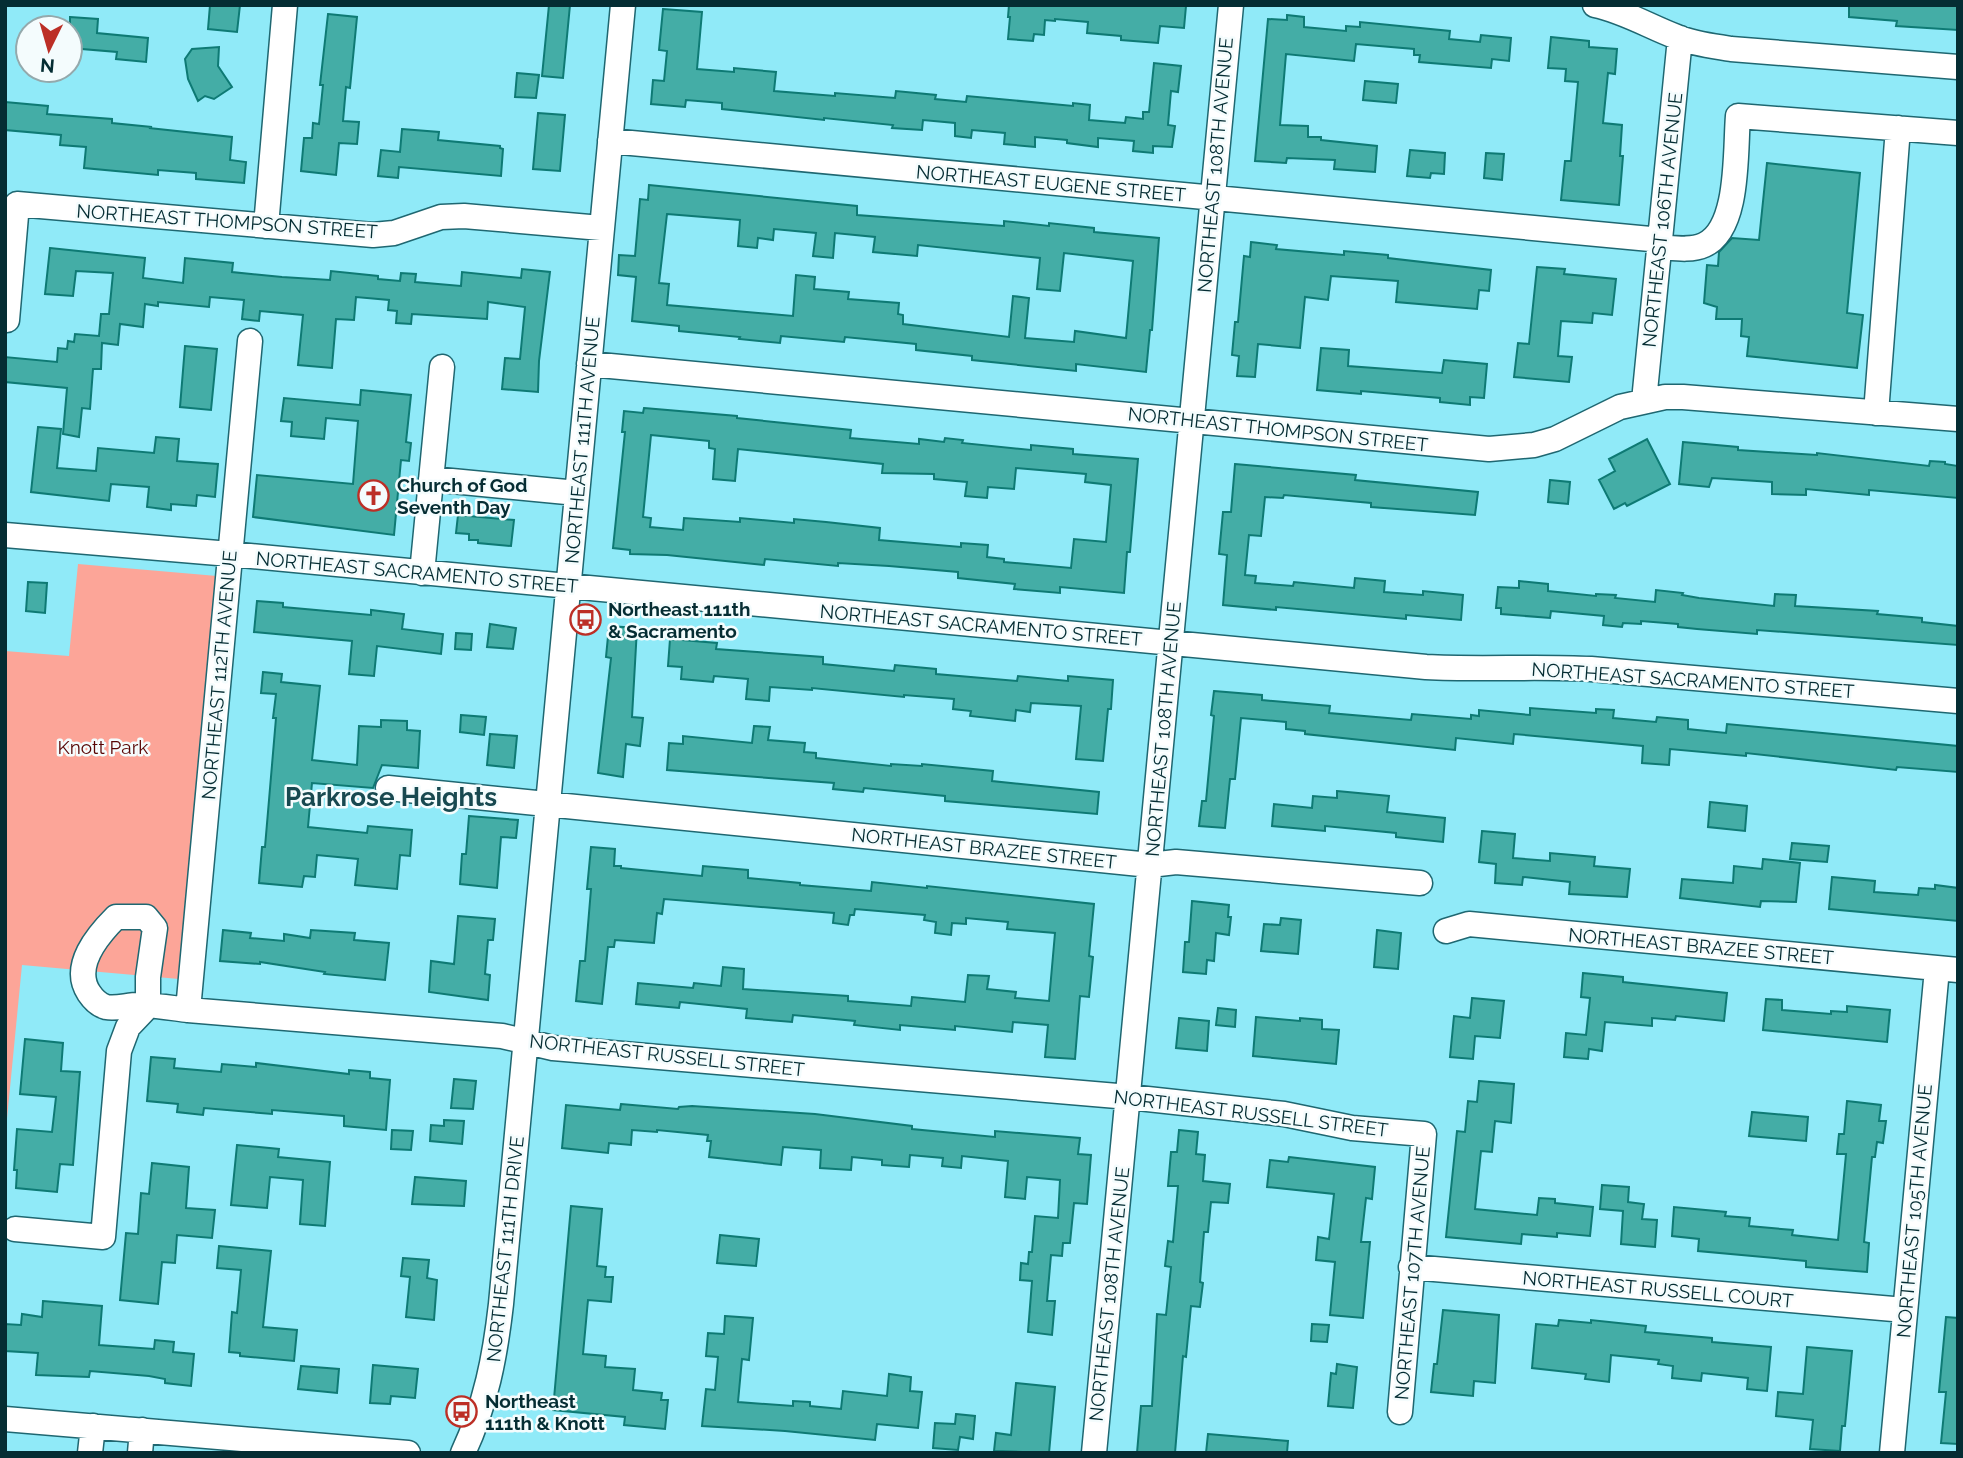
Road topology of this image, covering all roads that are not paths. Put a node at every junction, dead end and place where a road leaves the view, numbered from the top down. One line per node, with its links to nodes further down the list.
1 (285, 5): 11 (street)
2 (623, 5): 9 (street, NORTHEAST 111TH AVENUE)
3 (1230, 5): 10 (street, NORTHEAST 108TH AVENUE)
4 (1595, 5): 5 (street)
5 (1680, 38): 6 (street); 13 (street, NORTHEAST 106TH AVENUE)
6 (1958, 67)
7 (1898, 128): 8 (street); 13 (street, NORTHEAST EUGENE STREET); 19 (street)
8 (1958, 133)
9 (610, 141): 10 (street, NORTHEAST EUGENE STREET); 12 (street, NORTHEAST 111TH AVENUE)
10 (1212, 198): 13 (street, NORTHEAST EUGENE STREET); 21 (street, NORTHEAST 108TH AVENUE)
11 (266, 226): 12 (street, NORTHEAST THOMPSON STREET); 14 (street, NORTHEAST THOMPSON STREET)
12 (601, 228): 16 (street, NORTHEAST 111TH AVENUE)
13 (1660, 244): 18 (street, NORTHEAST 106TH AVENUE)
14 (7, 320)
15 (250, 341): 25 (street, NORTHEAST 112TH AVENUE)
16 (589, 364): 21 (street, NORTHEAST THOMPSON STREET); 23 (street, NORTHEAST 111TH AVENUE)
17 (442, 367): 22 (street)
18 (1644, 401): 19 (street, NORTHEAST THOMPSON STREET); 21 (street, NORTHEAST THOMPSON STREET)
19 (1876, 413): 20 (street, NORTHEAST THOMPSON STREET)
20 (1958, 419)
21 (1191, 420): 28 (street, NORTHEAST 108TH AVENUE)
22 (431, 479): 23 (street); 26 (street)
23 (577, 493): 27 (street, NORTHEAST 111TH AVENUE)
24 (5, 535): 25 (street, NORTHEAST SACRAMENTO STREET)
25 (230, 554): 26 (street, NORTHEAST SACRAMENTO STREET); 36 (street, NORTHEAST 112TH AVENUE)
26 (422, 573): 27 (street, NORTHEAST SACRAMENTO STREET)
27 (568, 586): 28 (street, NORTHEAST SACRAMENTO STREET); 31 (street, NORTHEAST 111TH AVENUE)
28 (1170, 643): 29 (street, NORTHEAST SACRAMENTO STREET); 32 (street, NORTHEAST 108TH AVENUE)
29 (1958, 701)
30 (388, 788): 31 (street, NORTHEAST BRAZEE STREET)
31 (548, 804): 32 (street, NORTHEAST BRAZEE STREET); 37 (street, NORTHEAST 111TH AVENUE)
32 (1150, 865): 33 (street, NORTHEAST BRAZEE STREET); 38 (street, NORTHEAST 108TH AVENUE)
33 (1420, 883)
34 (1446, 931): 35 (street, NORTHEAST BRAZEE STREET)
35 (1947, 970): 42 (street, NORTHEAST 105TH AVENUE)
36 (188, 1010): 37 (street, NORTHEAST RUSSELL STREET); 40 (street, NORTHEAST RUSSELL STREET)
37 (525, 1041): 38 (street, NORTHEAST RUSSELL STREET); 50 (street, NORTHEAST 111TH DRIVE)
38 (1129, 1097): 39 (street, NORTHEAST RUSSELL STREET); 51 (street, NORTHEAST 108TH AVENUE)
39 (1424, 1134): 41 (street, NORTHEAST 107TH AVENUE)
40 (15, 1229)
41 (1411, 1268): 42 (street, NORTHEAST RUSSELL COURT); 43 (street, NORTHEAST 107TH AVENUE)
42 (1905, 1310): 52 (street, NORTHEAST 105TH AVENUE)
43 (1400, 1412)
44 (5, 1419): 45 (street)
45 (93, 1426): 46 (street); 48 (street)
46 (141, 1442): 47 (street)
47 (229, 1445): 49 (street)
48 (90, 1453)
49 (408, 1453)
50 (463, 1453)
51 (1094, 1453)
52 (1892, 1453)

